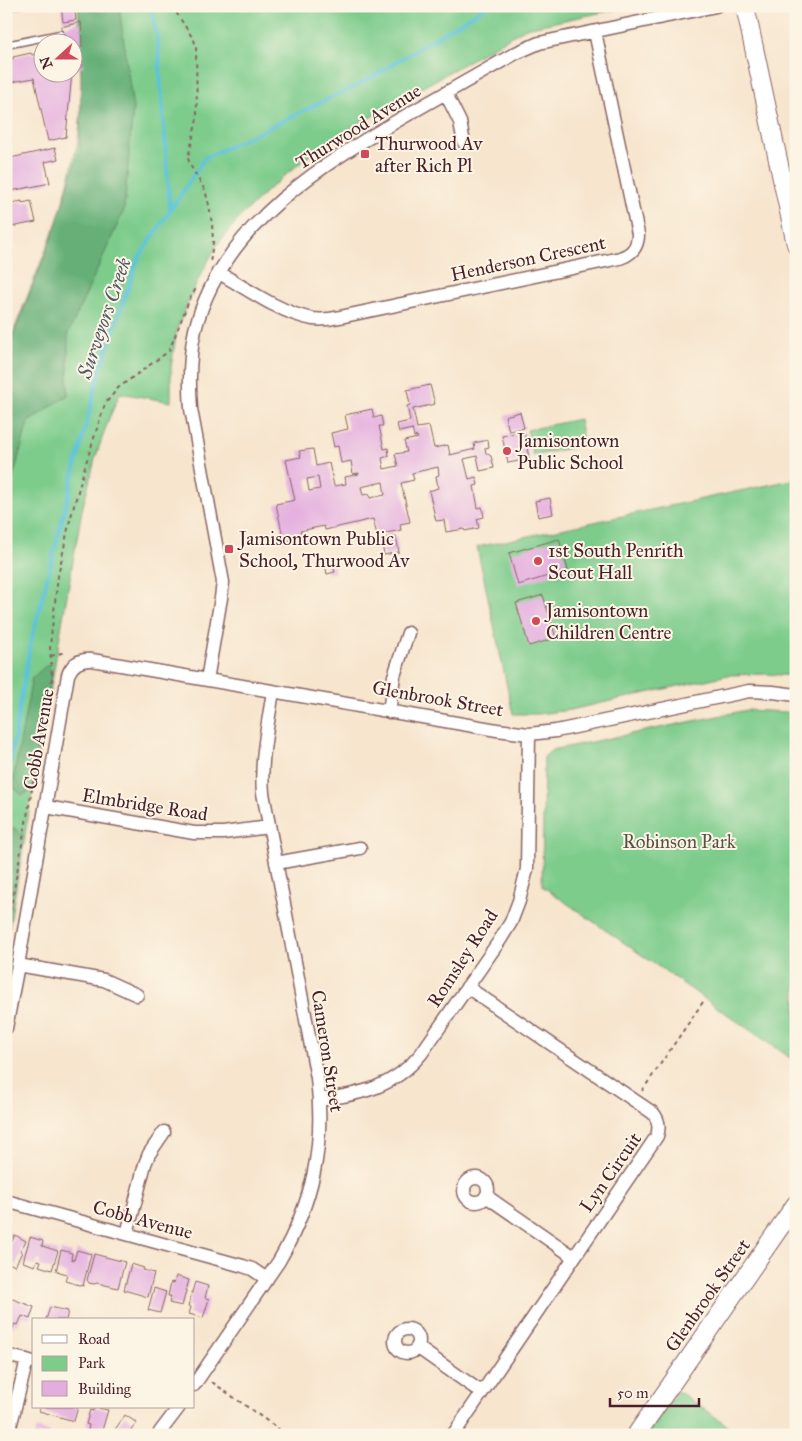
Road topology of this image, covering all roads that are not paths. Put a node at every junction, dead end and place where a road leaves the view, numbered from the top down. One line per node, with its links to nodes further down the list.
1 (716, 6): 3 (street, Thurwood Avenue)
2 (745, 6): 8 (street)
3 (595, 32): 6 (street, Thurwood Avenue); 9 (street, Henderson Crescent)
4 (32, 40): 5 (lane)
5 (6, 45)
6 (446, 94): 7 (street); 9 (street, Thurwood Avenue)
7 (464, 144)
8 (796, 244)
9 (213, 270): 12 (street, Thurwood Avenue)
10 (408, 633): 15 (street)
11 (74, 665): 12 (street, Glenbrook Street); 17 (street, Cobb Avenue)
12 (207, 680): 13 (street, Glenbrook Street)
13 (273, 691): 15 (street, Glenbrook Street); 18 (street, Cameron Street)
14 (796, 695): 16 (street, Glenbrook Street)
15 (389, 712): 16 (street, Glenbrook Street)
16 (530, 734): 22 (street, Romsley Road)
17 (46, 808): 18 (street, Elmbridge Road); 21 (street, Cobb Avenue)
18 (269, 827): 20 (street, Cameron Street)
19 (360, 848): 20 (street)
20 (276, 864): 25 (street, Cameron Street)
21 (18, 965): 23 (street); 24 (street, Cobb Avenue)
22 (467, 987): 25 (street, Romsley Road); 31 (street, Lyn Circuit)
23 (137, 995)
24 (6, 1028)
25 (320, 1100): 32 (street, Cameron Street)
26 (164, 1132): 30 (street)
27 (486, 1196): 31 (street)
28 (6, 1201): 30 (street, Cobb Avenue)
29 (796, 1204): 42 (street, Glenbrook Street)
30 (126, 1234): 32 (street, Cobb Avenue)
31 (574, 1257): 37 (street, Lyn Circuit)
32 (267, 1279): 36 (street, Cameron Street)
33 (417, 1347): 37 (street)
34 (6, 1355): 35 (street)
35 (31, 1361): 40 (street)
36 (195, 1384)
37 (481, 1392): 41 (street, Lyn Circuit)
38 (177, 1408): 39 (street)
39 (160, 1432)
40 (8, 1435)
41 (453, 1435)
42 (636, 1435)

